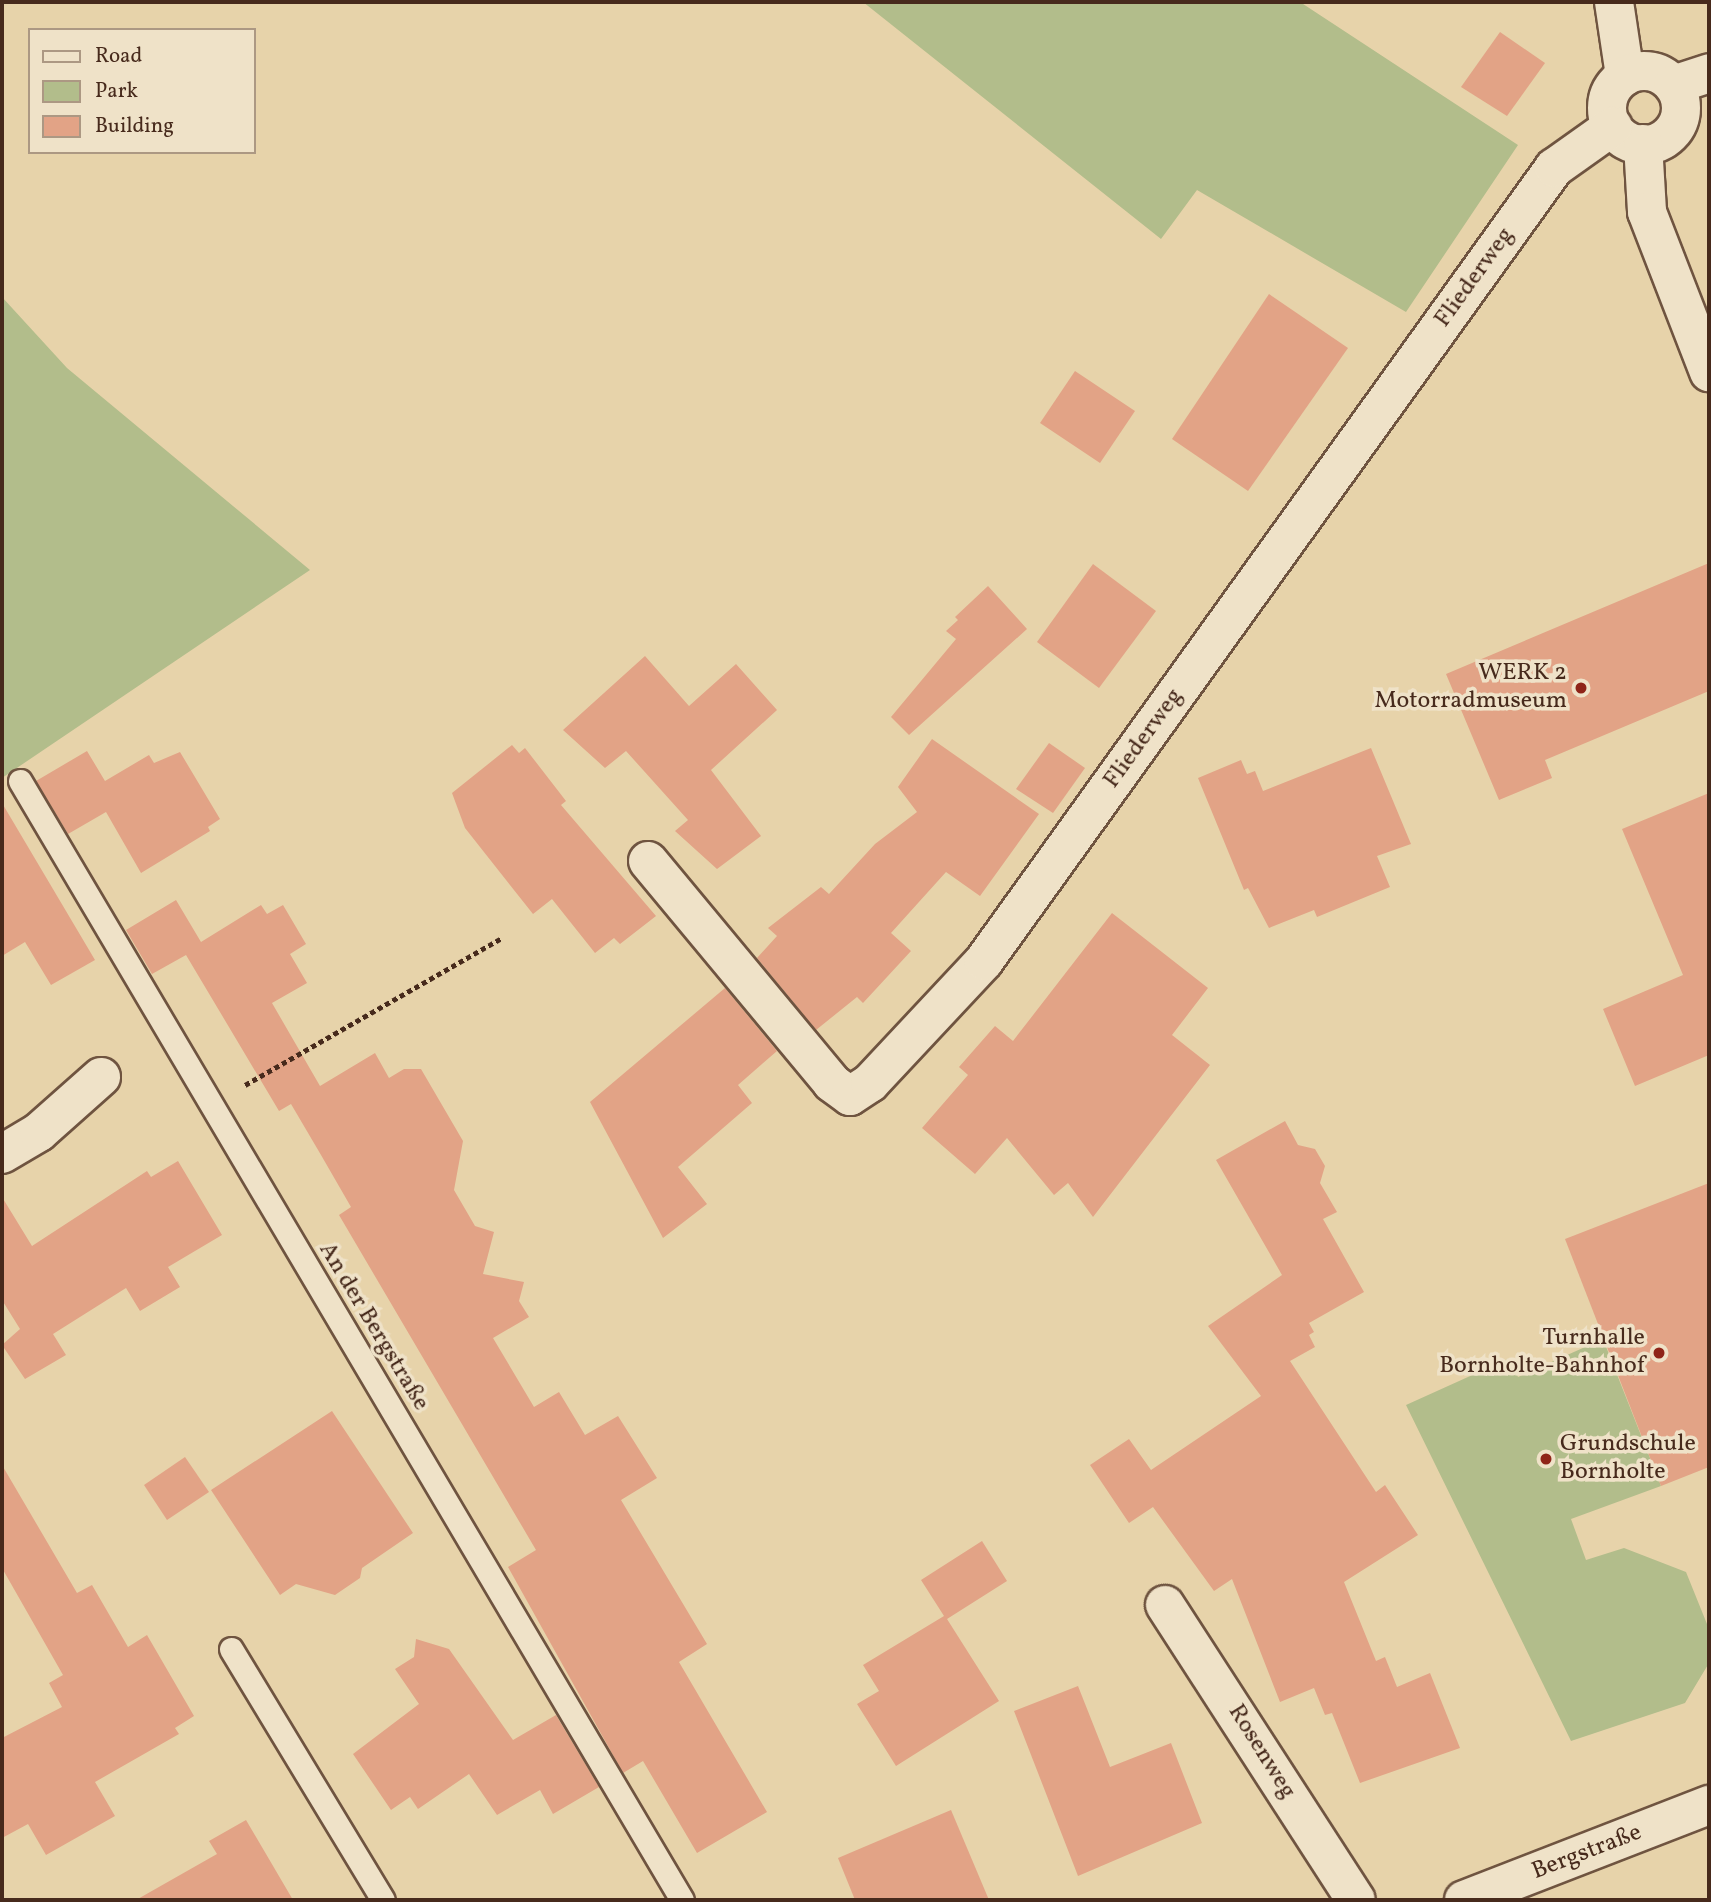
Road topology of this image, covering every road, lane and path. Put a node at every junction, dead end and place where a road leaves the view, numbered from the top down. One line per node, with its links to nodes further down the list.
1 (1614, 2): 3 (street)
2 (1709, 73): 4 (street)
3 (1625, 76): 4 (street); 5 (street)
4 (1673, 85): 5 (street)
5 (1628, 135): 6 (street); 8 (street, Fliederweg)
6 (1709, 372)
7 (20, 781): 11 (lane, An der Bergstraße)
8 (648, 861)
9 (503, 937): 11 (path)
10 (101, 1077): 12 (street)
11 (211, 1104): 17 (lane, An der Bergstraße)
12 (2, 1154)
13 (1165, 1605): 18 (street, Rosenweg)
14 (231, 1649): 16 (lane)
15 (1709, 1805): 19 (street, Bergstraße)
16 (383, 1900)
17 (682, 1900)
18 (1356, 1900)
19 (1464, 1900)

